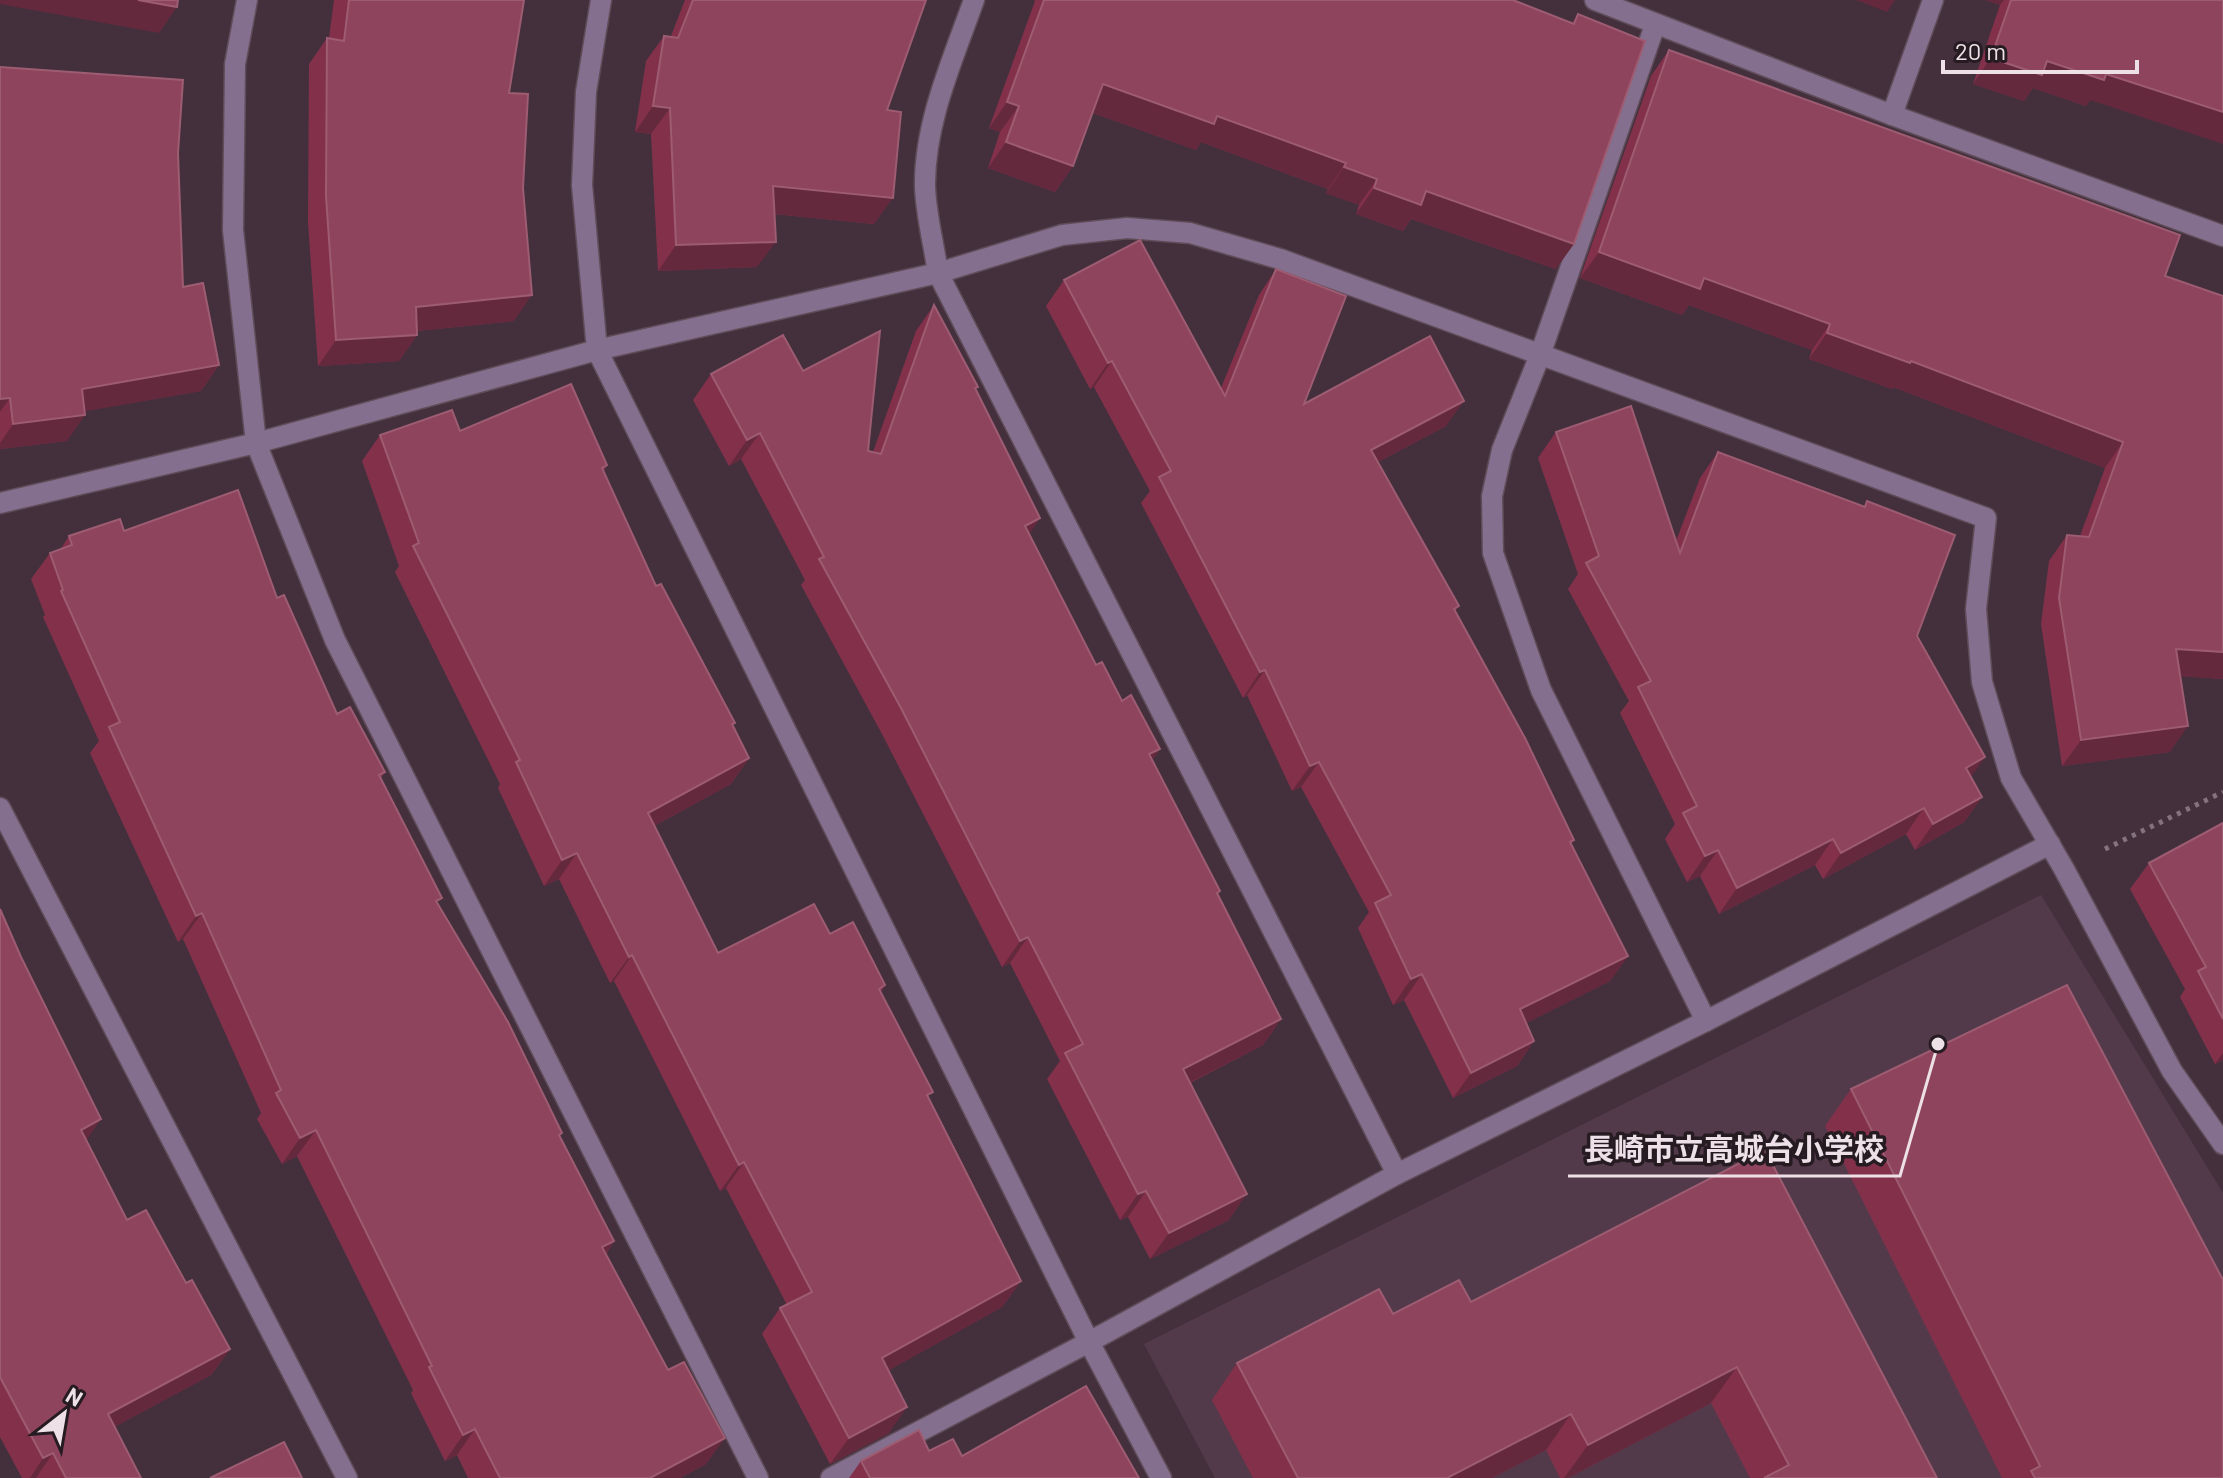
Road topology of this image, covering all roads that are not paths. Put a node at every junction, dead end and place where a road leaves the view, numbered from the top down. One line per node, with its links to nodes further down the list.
1 (247, 0): 12 (street)
2 (601, 0): 10 (street)
3 (974, 0): 9 (street)
4 (1595, 0): 6 (street)
5 (1933, 0): 7 (street)
6 (1655, 25): 7 (street); 11 (street)
7 (1892, 115): 8 (street)
8 (2223, 236)
9 (938, 273): 10 (street); 11 (street); 18 (street)
10 (597, 350): 12 (street); 19 (street)
11 (1540, 355): 15 (street); 16 (street)
12 (256, 443): 13 (street); 21 (street)
13 (0, 503)
14 (0, 808): 20 (street)
15 (2050, 844): 16 (street); 17 (street)
16 (1706, 1021): 18 (street)
17 (2223, 1144)
18 (1397, 1174): 19 (street)
19 (1089, 1342): 22 (street); 23 (street)
20 (347, 1478)
21 (758, 1478)
22 (831, 1478)
23 (1161, 1478)

